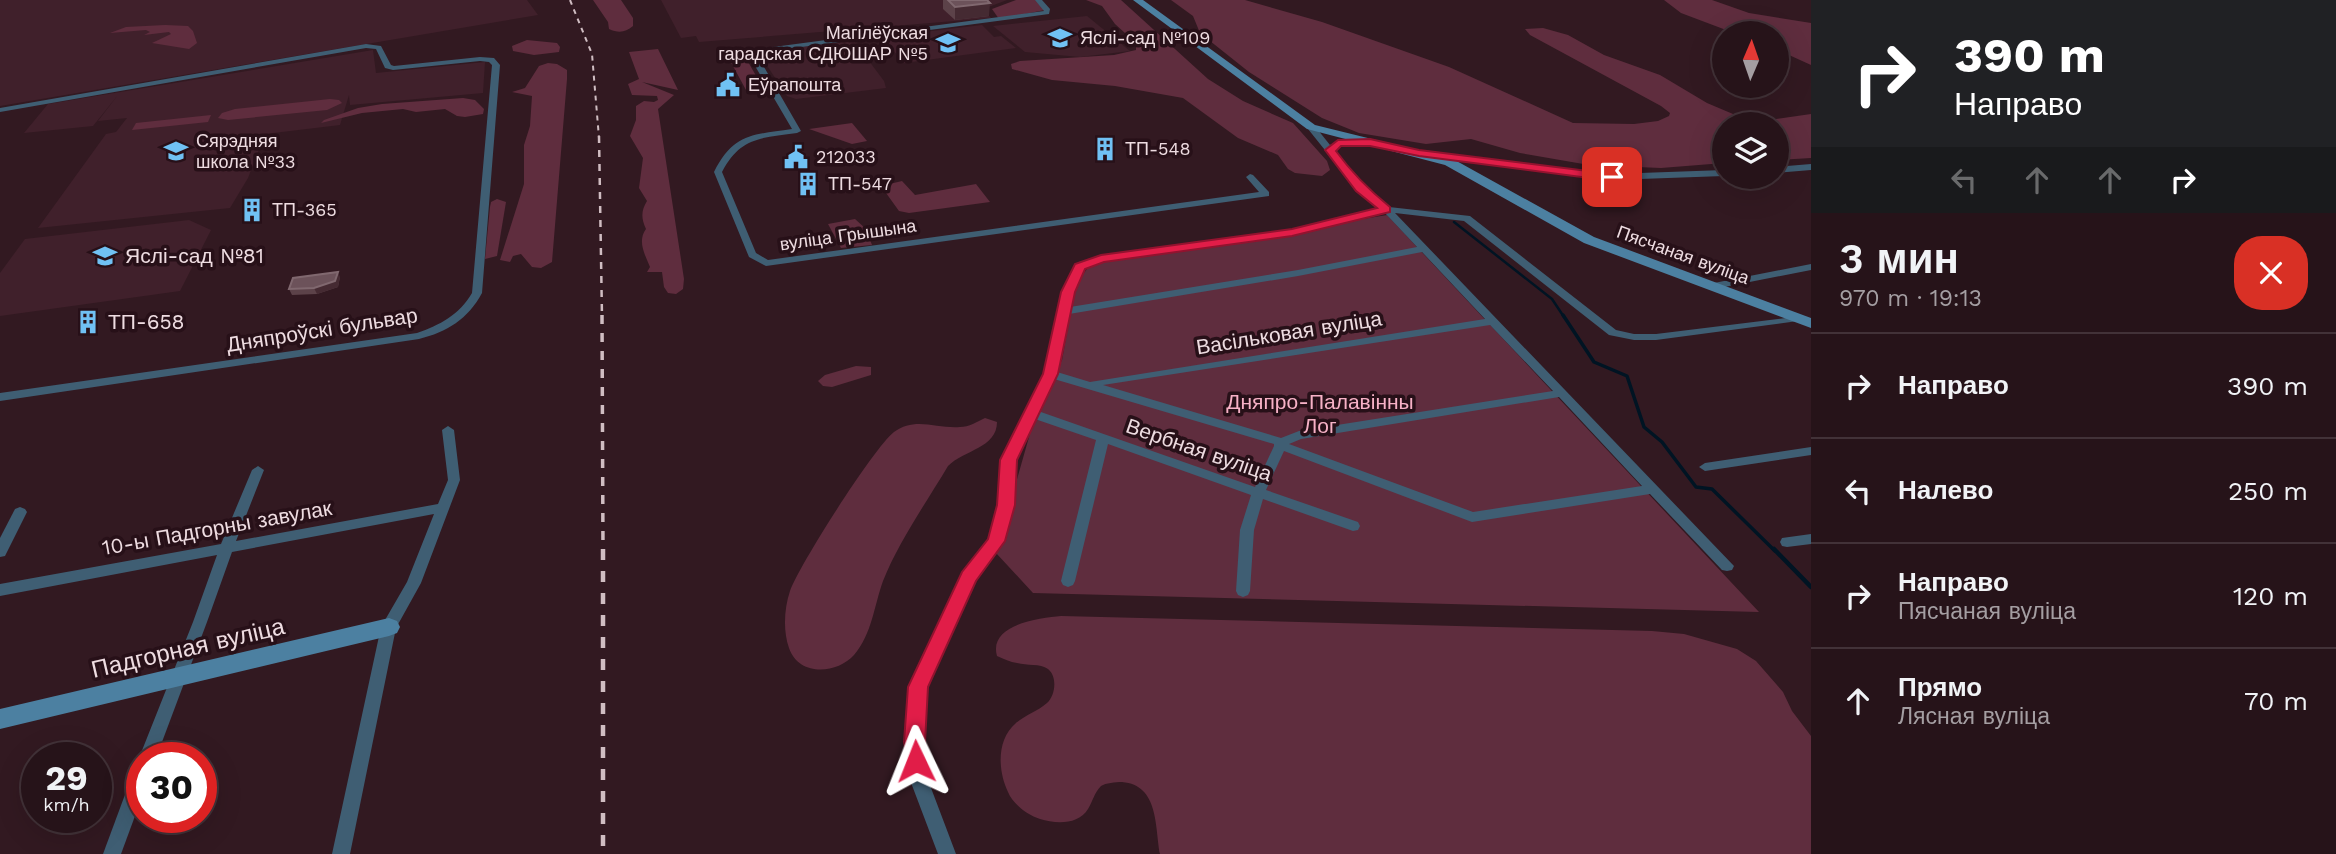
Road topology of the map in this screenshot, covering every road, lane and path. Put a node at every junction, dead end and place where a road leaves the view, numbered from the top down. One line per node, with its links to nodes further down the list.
1 (1038, 0): 11 (street, вуліца Грышына)
2 (1137, 0): 4 (street)
3 (0, 110): 22 (street, Дняпроўскі бульвар)
4 (1311, 127): 5 (street, Пясчаная вуліца); 6 (street)
5 (1370, 142): 6 (street); 7 (street, Пясчаная вуліца)
6 (1330, 150): 12 (street)
7 (1419, 153): 10 (street); 15 (street, Пясчаная вуліца)
8 (1811, 167): 9 (street)
9 (1789, 169)
10 (1712, 173)
11 (1250, 177)
12 (1386, 209): 13 (street); 16 (street); 18 (street)
13 (1423, 249): 16 (street); 17 (street)
14 (1811, 267): 15 (street)
15 (1714, 286): 18 (street, Пясчаная вуліца)
16 (1066, 311): 19 (street)
17 (1493, 321): 20 (street, Васільковая вуліца); 21 (street)
18 (1804, 321)
19 (1051, 374): 20 (street); 23 (street)
20 (1091, 384): 26 (street)
21 (1563, 393): 26 (street); 30 (street)
22 (0, 397)
23 (1031, 413): 25 (street, Вербная вуліца); 50 (street)
24 (448, 430): 32 (street)
25 (1103, 439): 31 (street, Вербная вуліца); 40 (street)
26 (1280, 443): 30 (street); 31 (street)
27 (1811, 451): 28 (street)
28 (1705, 467)
29 (258, 470): 37 (street)
30 (1651, 489): 39 (street)
31 (1258, 493): 34 (street, Вербная вуліца); 42 (street)
32 (442, 508): 37 (street, 10-ы Падгорны завулак); 43 (street)
33 (20, 512): 38 (street)
34 (1353, 526)
35 (1811, 539): 36 (street)
36 (1787, 542)
37 (226, 548): 41 (street, 10-ы Падгорны завулак); 44 (street)
38 (0, 552)
39 (1727, 566)
40 (1068, 581)
41 (0, 590)
42 (1242, 591)
43 (389, 627): 44 (street, Падгорная вуліца); 49 (street)
44 (177, 678): 45 (street, Падгорная вуліца); 46 (street)
45 (0, 719)
46 (153, 742)
47 (126, 816): 48 (street)
48 (112, 854)
49 (341, 854)
50 (947, 854)

